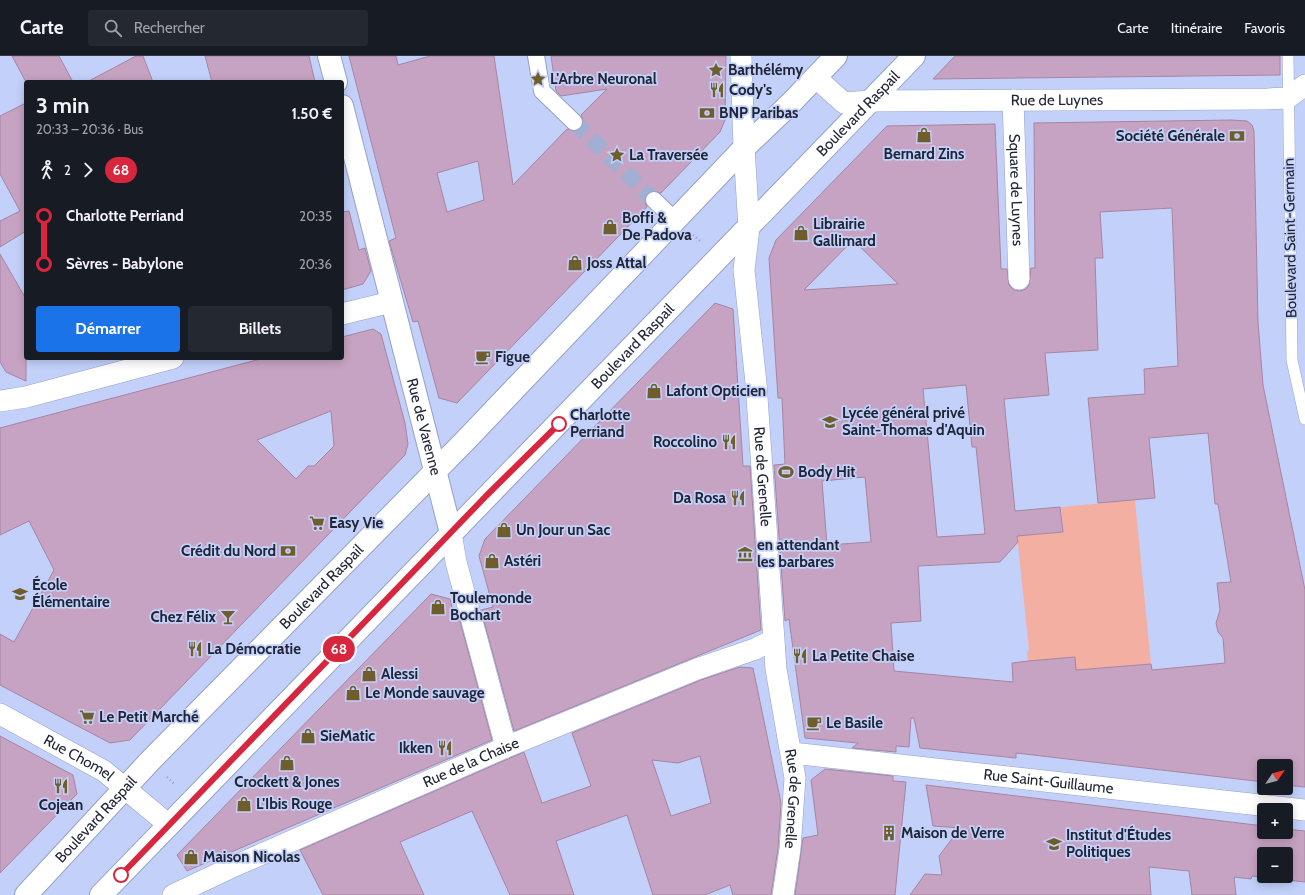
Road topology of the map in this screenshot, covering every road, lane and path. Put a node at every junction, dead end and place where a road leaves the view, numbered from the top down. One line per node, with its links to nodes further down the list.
1 (329, 56): 8 (main road)
2 (536, 56): 14 (street)
3 (741, 56): 15 (street, Rue de Grenelle)
4 (836, 56): 7 (main road, Boulevard Raspail)
5 (914, 56): 12 (main road, Boulevard Raspail)
6 (1288, 56): 10 (lane, Boulevard Saint-Germain)
7 (815, 78): 12 (street, Rue de Luynes); 15 (main road, Boulevard Raspail)
8 (335, 80)
9 (1305, 85): 10 (street)
10 (1288, 98): 11 (street, Rue de Luynes); 26 (lane, Boulevard Saint-Germain)
11 (1013, 100): 12 (street, Rue de Luynes); 21 (street, Square de Luynes)
12 (870, 101): 18 (main road, Boulevard Raspail)
13 (344, 114): 22 (main road, Rue de Varenne)
14 (574, 122)
15 (744, 148): 17 (main road, Boulevard Raspail); 18 (street, Rue de Grenelle)
16 (654, 200): 17 (street)
17 (675, 220): 27 (main road, Boulevard Raspail)
18 (749, 228): 28 (main road, Boulevard Raspail); 29 (street, Rue de Grenelle)
19 (692, 233): 20 (path)
20 (702, 243)
21 (1019, 279)
22 (391, 302): 23 (street); 27 (main road, Rue de Varenne)
23 (344, 314)
24 (165, 360): 25 (street)
25 (0, 401)
26 (1305, 419)
27 (435, 471): 28 (main road, Rue de Varenne); 34 (main road, Boulevard Raspail)
28 (451, 533): 31 (street, Rue de Varenne); 37 (main road, Boulevard Raspail)
29 (774, 640): 31 (street, Rue de la Chaise); 32 (street, Rue de Grenelle)
30 (0, 714): 34 (street, Rue Chomel)
31 (506, 747): 40 (street, Rue de la Chaise)
32 (792, 753): 36 (street, Rue Saint-Guillaume); 41 (street, Rue de Grenelle)
33 (165, 775): 35 (path)
34 (125, 788): 37 (street, Rue Chomel); 39 (main road, Boulevard Raspail)
35 (180, 789)
36 (1305, 810)
37 (169, 825): 38 (main road, Boulevard Raspail)
38 (106, 894)
39 (26, 895)
40 (173, 895)
41 (783, 895)

